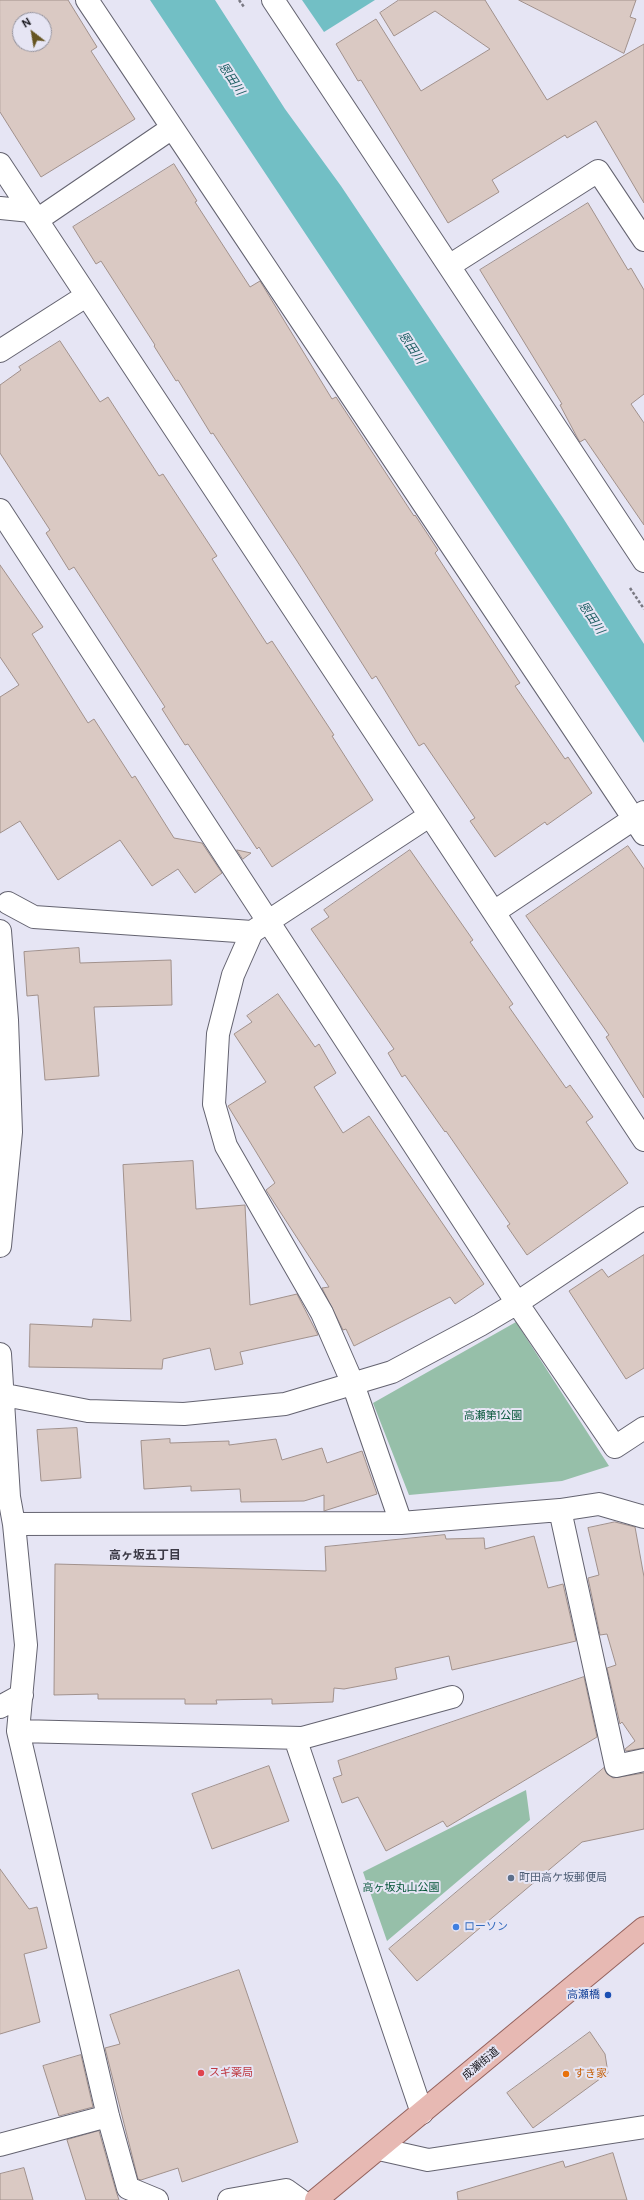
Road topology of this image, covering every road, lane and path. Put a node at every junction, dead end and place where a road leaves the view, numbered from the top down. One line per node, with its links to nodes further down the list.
1 (87, 0): 3 (street)
2 (272, 0): 8 (street)
3 (172, 128): 6 (street); 14 (street)
4 (0, 164): 6 (street)
5 (0, 208): 6 (street)
6 (34, 215): 9 (street)
7 (644, 240): 8 (street)
8 (449, 266): 12 (street)
9 (86, 296): 10 (street); 13 (street)
10 (0, 351)
11 (0, 510): 18 (street)
12 (644, 561)
13 (429, 816): 16 (street); 18 (street)
14 (641, 822): 16 (street)
15 (4, 897): 17 (street); 18 (street)
16 (494, 912): 20 (street)
17 (0, 925)
18 (261, 926): 23 (street); 25 (street)
19 (0, 931): 22 (street)
20 (644, 1140)
21 (644, 1218): 23 (street)
22 (0, 1246)
23 (517, 1303): 25 (street); 27 (street)
24 (0, 1354): 26 (street)
25 (354, 1384): 26 (street); 31 (street)
26 (1, 1394): 28 (street)
27 (644, 1428)
28 (4, 1497): 32 (street)
29 (560, 1510): 30 (street); 31 (street); 38 (street)
30 (644, 1517)
31 (401, 1523): 32 (street)
32 (14, 1524): 33 (street)
33 (22, 1695): 35 (street); 36 (street)
34 (452, 1698): 37 (street)
35 (0, 1707)
36 (18, 1731): 37 (street); 41 (street)
37 (295, 1738): 40 (street)
38 (644, 1760)
39 (644, 1928): 40 (main road, 成瀬街道)
40 (422, 2114): 44 (main road, 成瀬街道)
41 (108, 2116): 43 (street); 45 (street)
42 (644, 2127): 44 (street)
43 (0, 2145)
44 (379, 2149): 48 (main road, 成瀬街道)
45 (157, 2200)
46 (229, 2200): 47 (street)
47 (300, 2200)
48 (316, 2200)

